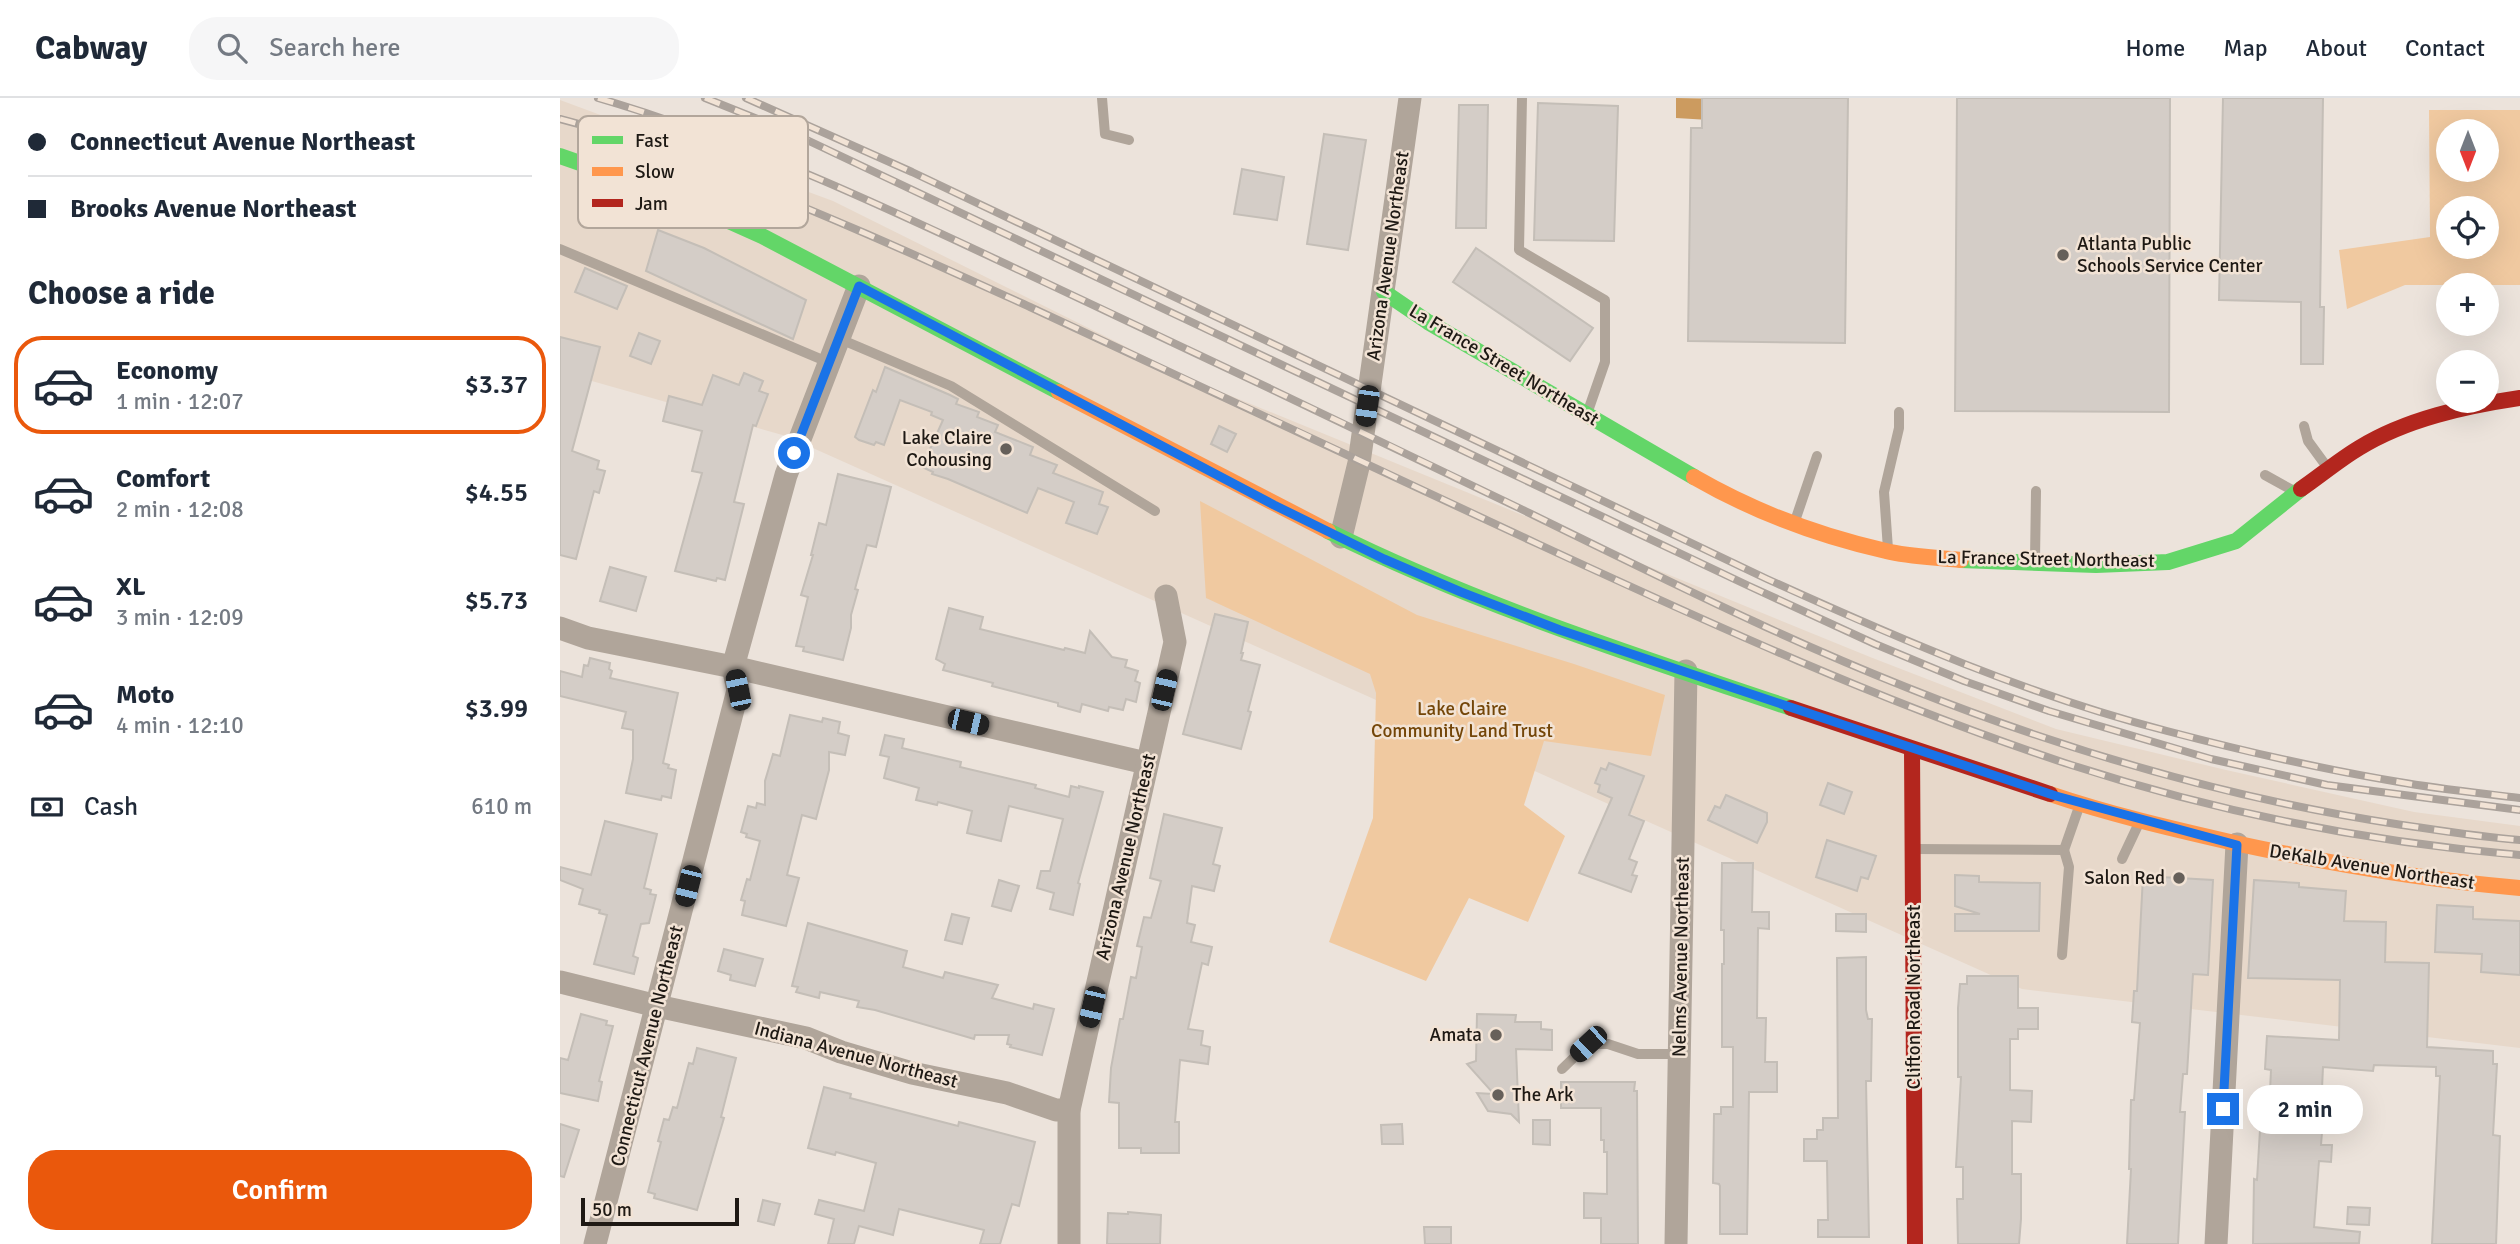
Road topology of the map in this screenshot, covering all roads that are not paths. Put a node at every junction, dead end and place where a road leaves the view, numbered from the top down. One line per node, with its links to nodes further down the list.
1 (1102, 98): 4 (lane)
2 (1410, 98): 10 (street, Arizona Avenue Northeast)
3 (1522, 98): 15 (lane)
4 (1129, 140)
5 (560, 156): 6 (main road, DeKalb Avenue Northeast)
6 (578, 162)
7 (745, 228): 9 (main road, DeKalb Avenue Northeast)
8 (560, 249): 12 (lane)
9 (859, 286): 11 (street, Connecticut Avenue Northeast); 24 (main road, DeKalb Avenue Northeast)
10 (1384, 292): 15 (main road, La France Street Northeast); 24 (street, Arizona Avenue Northeast)
11 (839, 339): 12 (street, Connecticut Avenue Northeast); 22 (lane)
12 (830, 363): 29 (street, Connecticut Avenue Northeast)
13 (2520, 398): 18 (main road, La France Street Northeast)
14 (1899, 412): 25 (lane)
15 (1587, 414): 23 (main road, La France Street Northeast)
16 (2304, 426): 18 (lane)
17 (1817, 456): 23 (lane)
18 (2328, 470): 21 (main road, La France Street Northeast)
19 (2265, 475): 21 (lane)
20 (2036, 491): 26 (lane)
21 (2296, 493): 26 (main road, La France Street Northeast)
22 (1155, 511)
23 (1795, 523): 25 (main road, La France Street Northeast)
24 (1341, 537): 30 (main road, DeKalb Avenue Northeast)
25 (1888, 552): 26 (main road, La France Street Northeast)
26 (2035, 563)
27 (1166, 596): 32 (street, Arizona Avenue Northeast)
28 (560, 628): 29 (street)
29 (733, 667): 32 (street); 42 (street, Connecticut Avenue Northeast)
30 (1686, 671): 31 (main road, DeKalb Avenue Northeast); 43 (street, Nelms Avenue Northeast)
31 (1912, 750): 33 (main road, DeKalb Avenue Northeast); 36 (main road, Clifton Road Northeast)
32 (1146, 763): 45 (street, Arizona Avenue Northeast)
33 (2080, 804): 34 (main road, DeKalb Avenue Northeast); 37 (lane)
34 (2140, 821): 35 (main road, DeKalb Avenue Northeast); 38 (lane)
35 (2237, 845): 39 (main road, DeKalb Avenue Northeast); 50 (street)
36 (1913, 849): 37 (lane); 49 (main road, Clifton Road Northeast)
37 (2064, 850): 40 (lane)
38 (2122, 859)
39 (2520, 888)
40 (2062, 955)
41 (560, 982): 42 (street, Indiana Avenue Northeast)
42 (657, 1006): 45 (street, Indiana Avenue Northeast); 46 (street, Connecticut Avenue Northeast)
43 (1679, 1054): 44 (lane); 48 (street, Nelms Avenue Northeast)
44 (1562, 1069)
45 (1069, 1110): 47 (street, Arizona Avenue Northeast)
46 (592, 1242)
47 (1069, 1244)
48 (1675, 1244)
49 (1915, 1244)
50 (2216, 1244)

